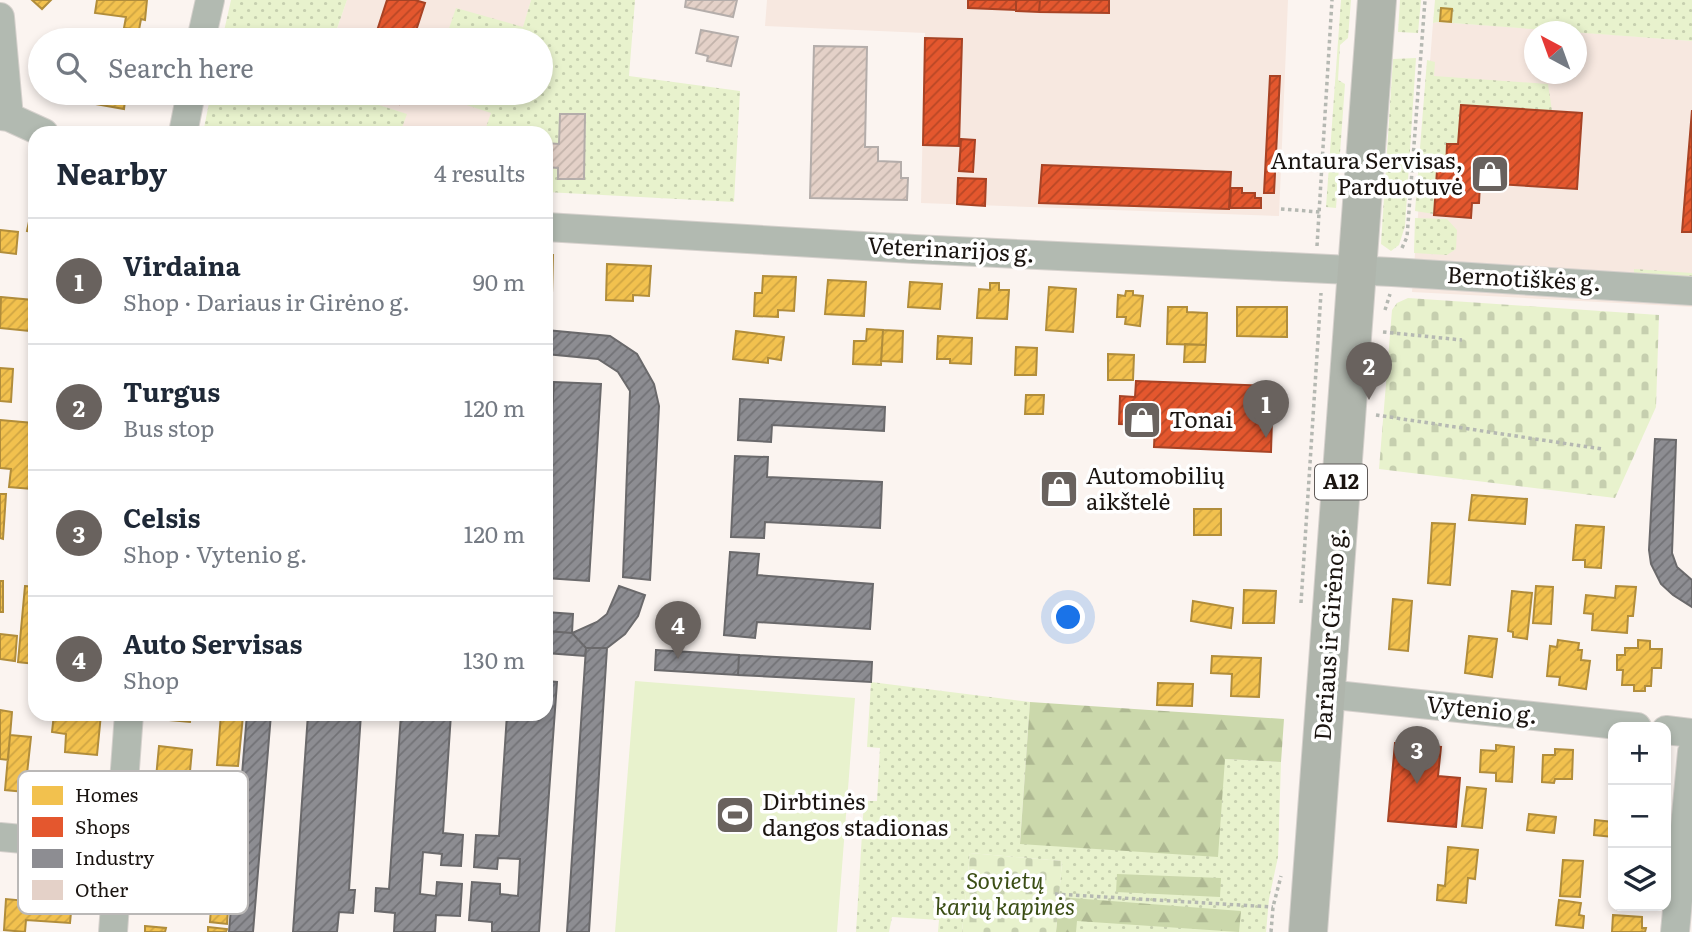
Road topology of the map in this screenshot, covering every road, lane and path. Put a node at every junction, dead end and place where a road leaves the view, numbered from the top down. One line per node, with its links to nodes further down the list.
1 (210, 0): 6 (street)
2 (1332, 0): 12 (path)
3 (1377, 0): 15 (highway, Dariaus ir Girėno g. / A12)
4 (1425, 0): 15 (path)
5 (0, 18): 8 (street)
6 (204, 28)
7 (189, 105): 10 (street)
8 (4, 116): 9 (street)
9 (28, 126)
10 (184, 126)
11 (1281, 209): 12 (path)
12 (1320, 212): 14 (path)
13 (553, 227): 14 (street, Veterinarijos g.)
14 (1315, 268): 15 (street, Veterinarijos g.); 22 (path)
15 (1374, 271): 16 (street, Bernotiškės g.); 17 (path); 23 (highway, Dariaus ir Girėno g. / A12)
16 (1692, 291)
17 (1384, 312)
18 (1383, 332): 19 (path)
19 (1462, 340)
20 (1374, 415): 21 (path)
21 (1602, 449)
22 (1300, 607)
23 (1326, 694): 25 (street, Vytenio g.); 38 (highway, Dariaus ir Girėno g. / A12)
24 (129, 721): 29 (street)
25 (1608, 724)
26 (1671, 731): 27 (street)
27 (1692, 733)
28 (1692, 752): 39 (street)
29 (125, 771)
30 (0, 837): 31 (street)
31 (18, 839)
32 (1283, 866): 34 (path)
33 (1055, 894): 34 (path)
34 (1273, 907): 37 (path)
35 (114, 914): 36 (street)
36 (113, 932)
37 (1271, 932)
38 (1308, 932)
39 (1675, 932)

